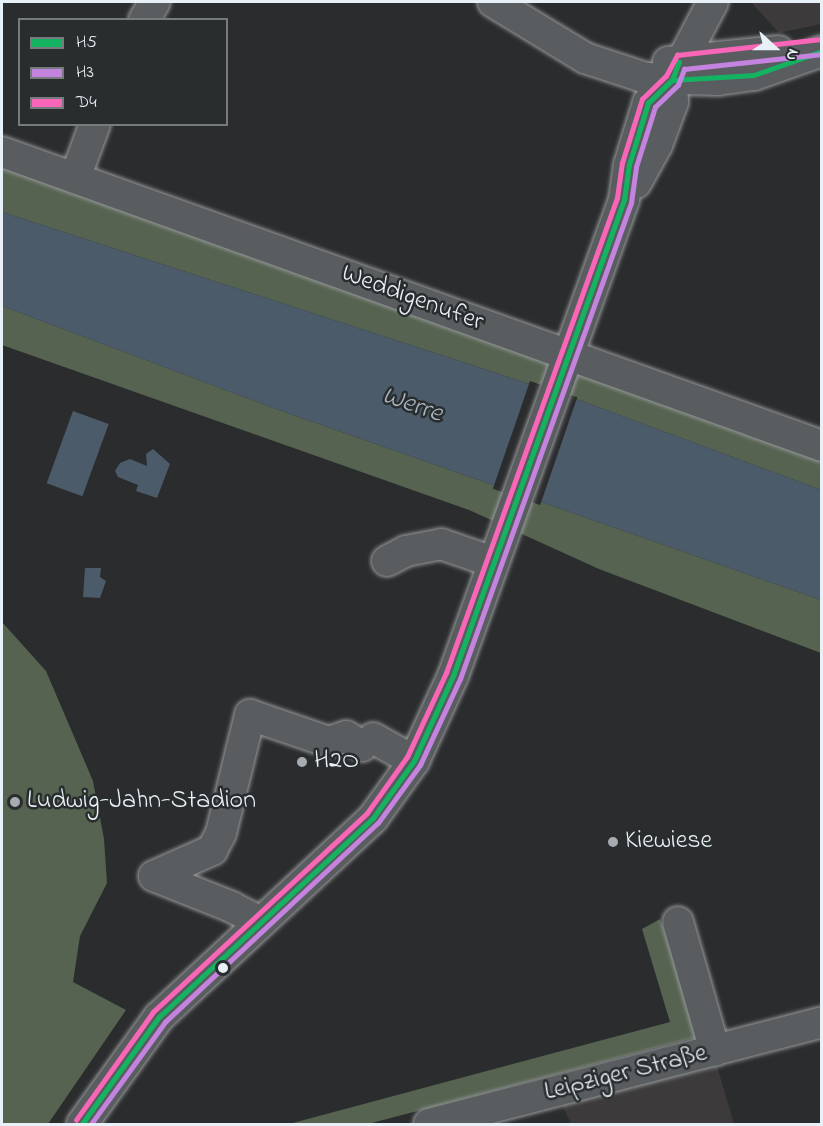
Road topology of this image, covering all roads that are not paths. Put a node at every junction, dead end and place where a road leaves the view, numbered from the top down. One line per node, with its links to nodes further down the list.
1 (155, 2): 4 (street)
2 (493, 2): 7 (street)
3 (713, 2): 7 (street)
4 (145, 18)
5 (822, 46): 7 (street)
6 (822, 51): 7 (street)
7 (676, 71): 11 (street)
8 (93, 126): 10 (street)
9 (2, 152): 10 (street, Weddigenufer)
10 (75, 178): 11 (street, Weddigenufer)
11 (564, 364): 12 (street, Weddigenufer); 14 (street)
12 (822, 446)
13 (387, 561): 14 (street)
14 (494, 562): 15 (street)
15 (414, 761): 16 (street); 16 (street)
16 (261, 922): 20 (street)
17 (678, 922): 19 (street)
18 (822, 1022): 19 (street, Leipziger Straße)
19 (715, 1051): 21 (street, Leipziger Straße)
20 (82, 1125)
21 (429, 1125)

